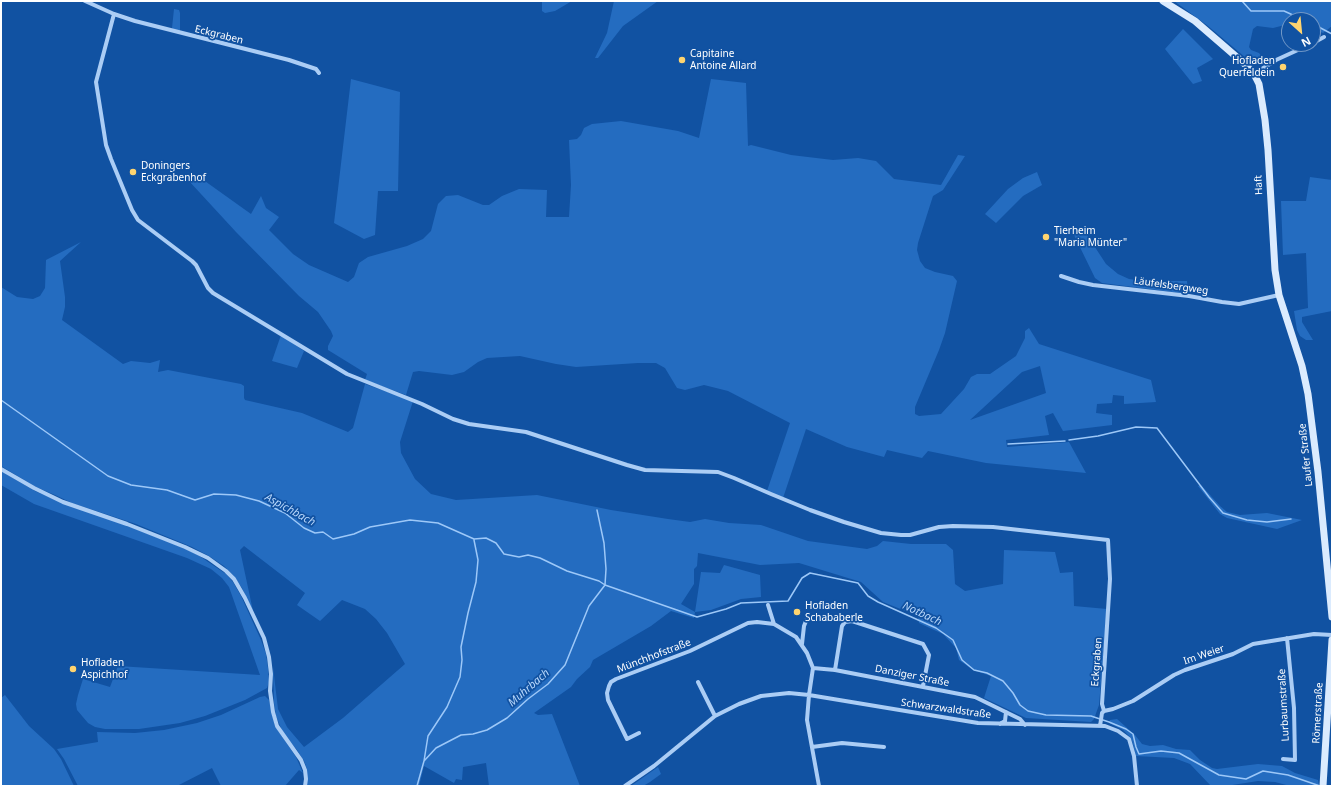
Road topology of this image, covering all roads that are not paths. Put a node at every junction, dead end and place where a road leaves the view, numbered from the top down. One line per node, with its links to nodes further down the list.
1 (85, 1): 3 (street, Eckgraben)
2 (1163, 1): 8 (main road, Haft)
3 (114, 14): 7 (street, Eckgraben); 26 (street, Eckgraben)
4 (1324, 37): 5 (street)
5 (1321, 39)
6 (1294, 52): 8 (street)
7 (319, 73)
8 (1254, 74): 10 (main road, Haft)
9 (1061, 276): 10 (street, Läufelsbergweg)
10 (1279, 295): 14 (main road, Laufer Straße)
11 (1, 468): 36 (street)
12 (768, 605): 15 (street)
13 (808, 616): 19 (street)
14 (1332, 617)
15 (774, 624): 19 (street, Münchhofstraße); 31 (street, Münchhofstraße)
16 (1332, 635): 17 (street, Im Weier)
17 (1287, 638): 26 (street, Im Weier); 34 (street, Lurbaumstraße)
18 (1332, 640): 35 (main road, Römerstraße)
19 (802, 644): 20 (street, Münchhofstraße)
20 (813, 668): 21 (street, Danziger Straße); 24 (street)
21 (835, 670): 23 (street, Danziger Straße); 23 (street)
22 (698, 682): 27 (street)
23 (924, 686): 25 (street, Danziger Straße)
24 (809, 695): 27 (street, Schwarzwaldstraße); 28 (street, Schwarzwaldstraße); 32 (street)
25 (1006, 712): 28 (street); 30 (street, Danziger Straße)
26 (1103, 712): 29 (street)
27 (715, 716): 37 (street, Schwarzwaldstraße)
28 (1000, 724): 30 (street, Schwarzwaldstraße)
29 (1100, 724): 30 (street, Schwarzwaldstraße); 39 (street, Schwarzwaldstraße)
30 (1025, 725)
31 (639, 733)
32 (812, 747): 33 (street); 38 (street)
33 (884, 747)
34 (1283, 759)
35 (1323, 785)
36 (305, 786)
37 (625, 786)
38 (819, 786)
39 (1136, 786)

